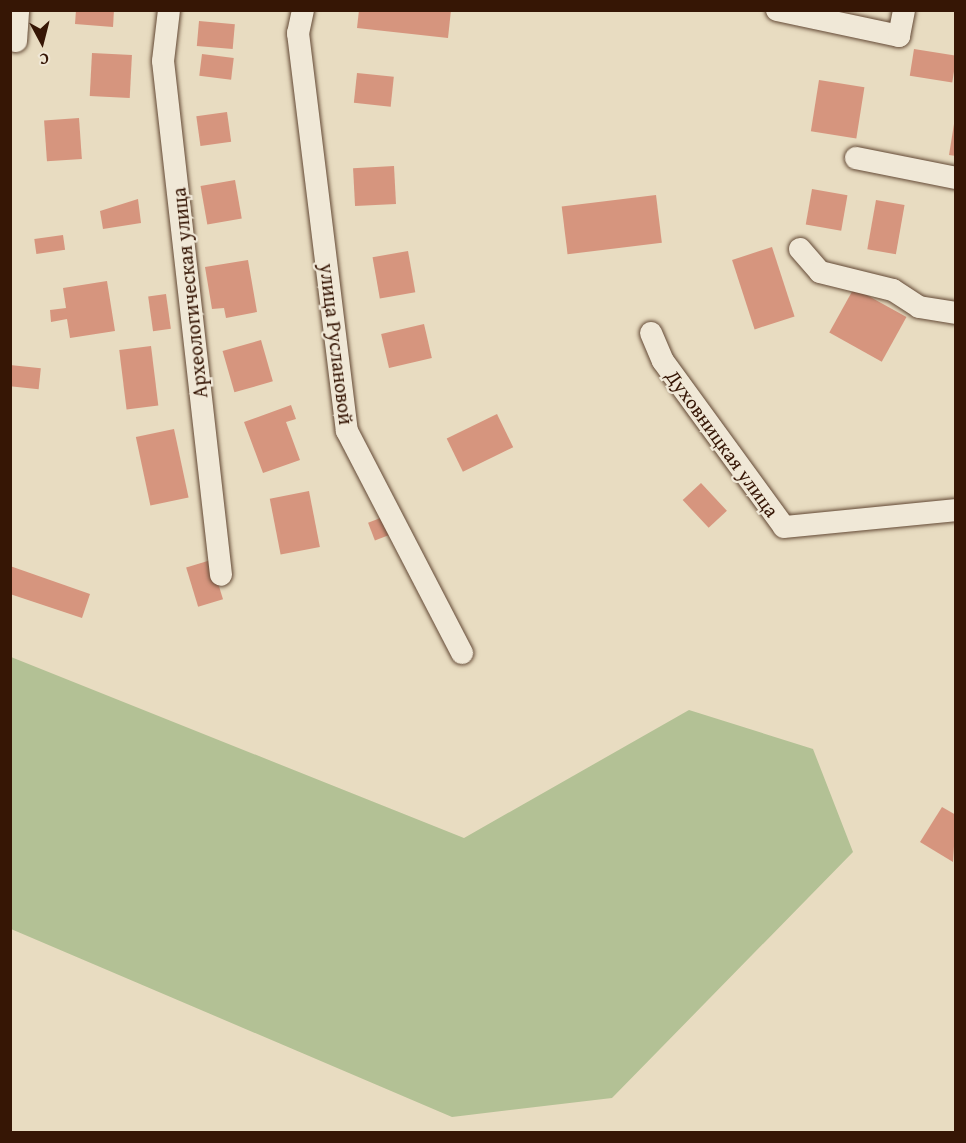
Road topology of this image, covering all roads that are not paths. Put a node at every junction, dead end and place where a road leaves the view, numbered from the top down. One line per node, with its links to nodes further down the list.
1 (18, 10): 6 (street)
2 (169, 10): 13 (street, Археологическая улица)
3 (303, 10): 14 (street, улица Руслановой)
4 (777, 10): 5 (street)
5 (904, 10)
6 (15, 41)
7 (856, 158): 8 (street)
8 (956, 178)
9 (800, 249): 10 (street)
10 (956, 313)
11 (651, 333): 12 (street, Духовницкая улица)
12 (956, 510)
13 (221, 575)
14 (462, 653)

